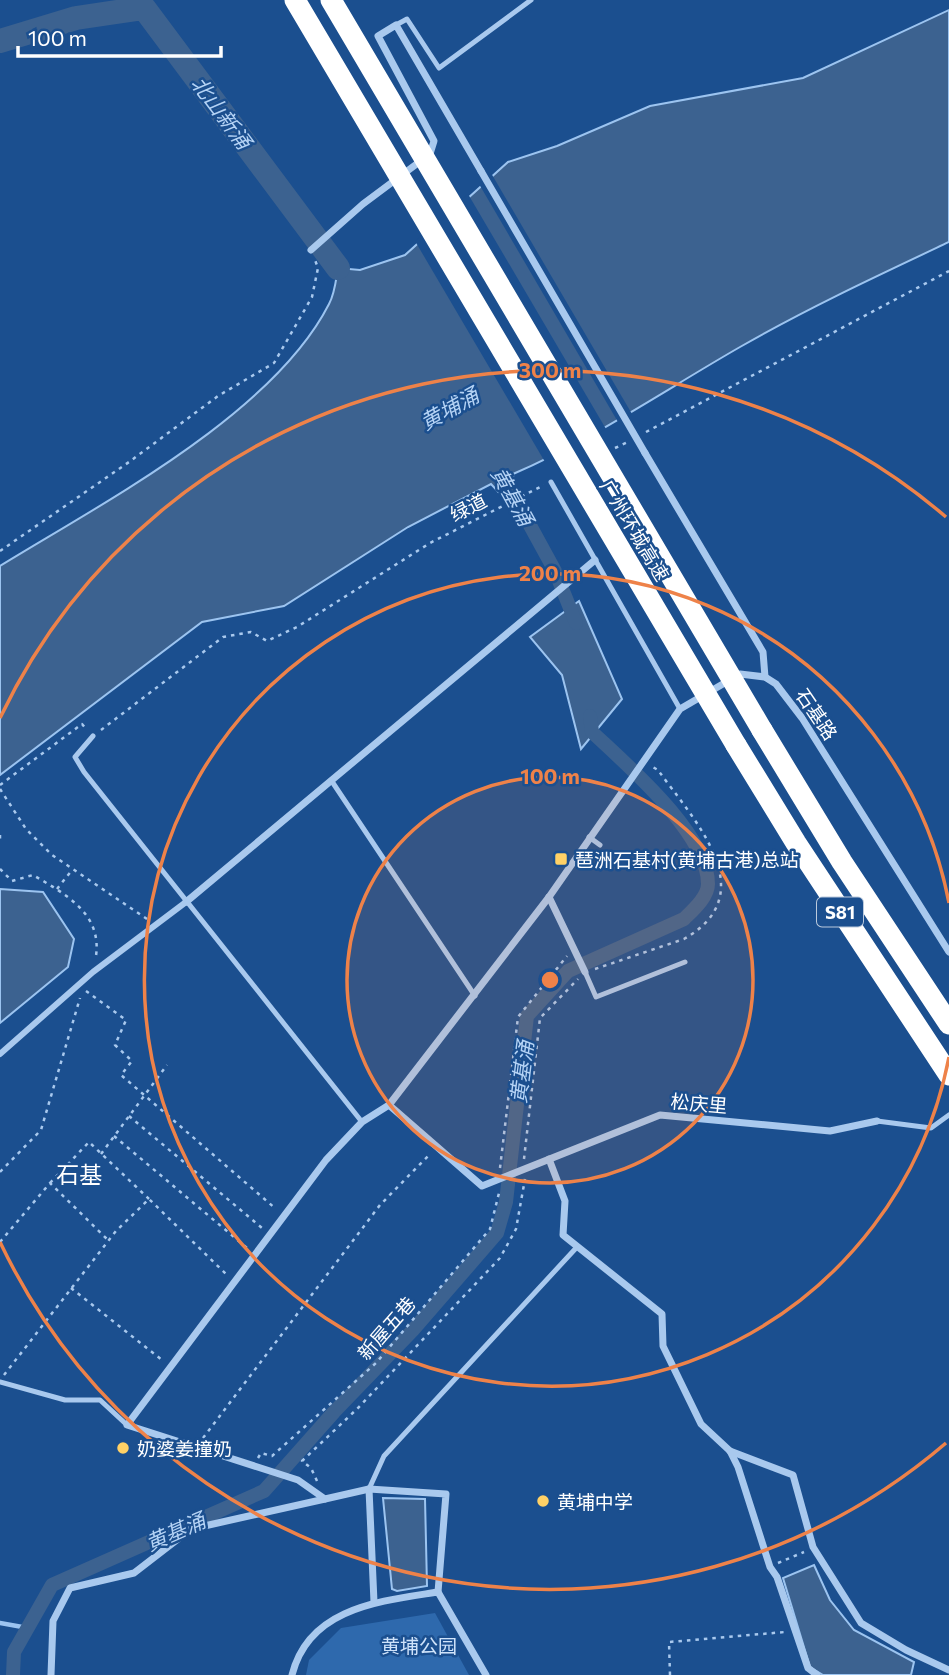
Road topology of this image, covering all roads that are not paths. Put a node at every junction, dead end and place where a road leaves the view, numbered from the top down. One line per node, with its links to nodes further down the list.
1 (295, 0): 22 (highway, 广州环城高速 / S81, bridge)
2 (331, 0): 20 (highway, 广州环城高速 / S81, bridge)
3 (531, 0): 4 (lane)
4 (396, 25): 5 (street); 8 (street, bridge)
5 (313, 249)
6 (551, 482): 7 (lane)
7 (595, 560): 9 (lane); 11 (street)
8 (765, 677): 9 (street); 16 (street, 石基路)
9 (680, 709): 12 (street)
10 (93, 736): 15 (lane)
11 (331, 780): 15 (street); 19 (lane)
12 (588, 836): 13 (lane); 14 (street)
13 (600, 845)
14 (549, 897): 18 (street); 19 (street)
15 (186, 902): 21 (street); 26 (lane)
16 (949, 952)
17 (685, 962): 18 (lane)
18 (585, 972)
19 (475, 996): 23 (street)
20 (949, 1024)
21 (0, 1054)
22 (949, 1076)
23 (389, 1105): 26 (street); 27 (street, 松庆里)
24 (949, 1115): 25 (lane)
25 (877, 1121): 27 (street, 松庆里)
26 (362, 1122): 30 (street)
27 (549, 1159): 28 (street)
28 (577, 1247): 31 (street); 32 (lane)
29 (0, 1381): 30 (lane)
30 (127, 1425): 33 (street)
31 (730, 1451): 36 (street); 40 (street)
32 (369, 1489): 33 (street); 34 (street); 35 (street)
33 (325, 1499): 37 (street)
34 (438, 1592): 35 (street); 39 (street)
35 (374, 1602): 38 (street)
36 (949, 1670)
37 (51, 1675)
38 (292, 1675)
39 (486, 1675)
40 (817, 1675)

